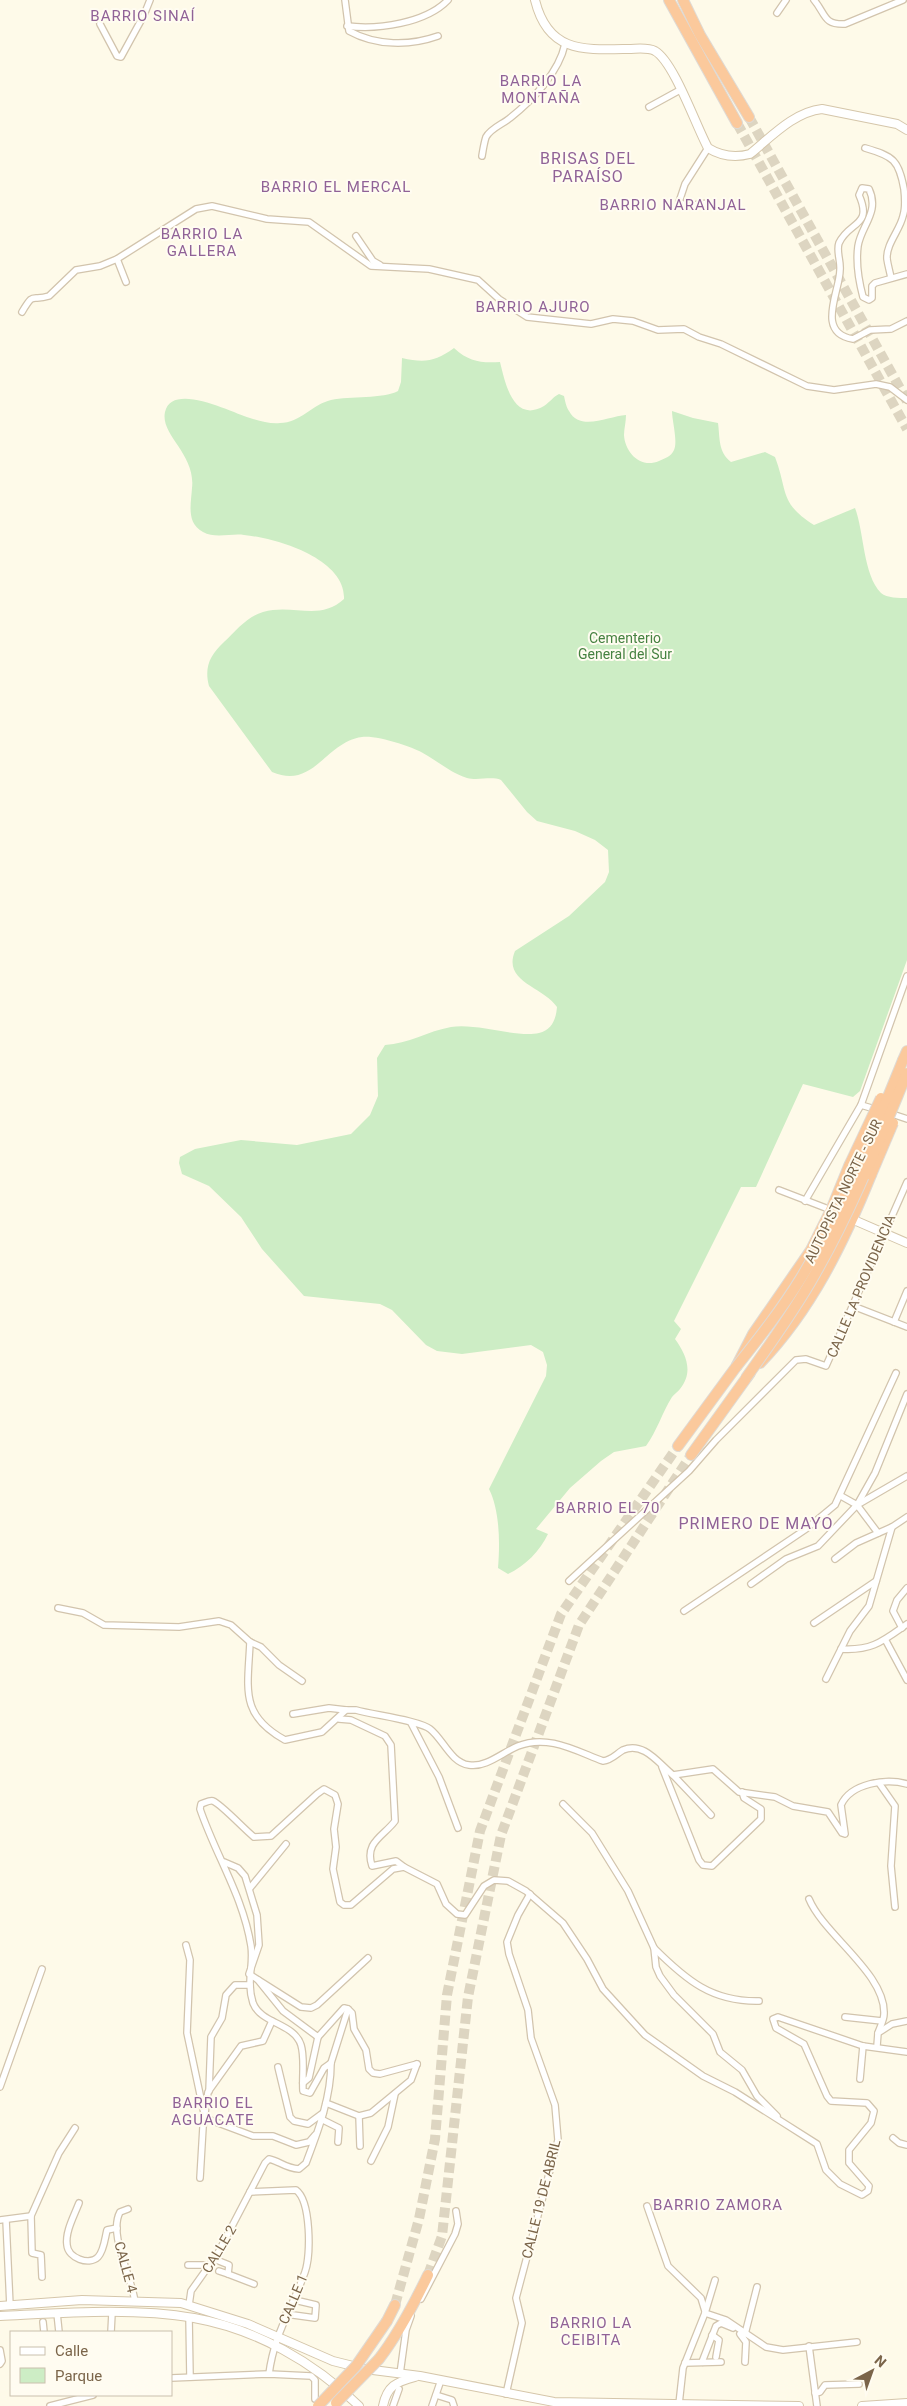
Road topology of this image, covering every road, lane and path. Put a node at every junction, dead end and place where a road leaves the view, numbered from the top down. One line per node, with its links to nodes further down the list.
1 (150, 0): 11 (street)
2 (345, 0): 12 (street)
3 (448, 0): 12 (street)
4 (535, 0): 14 (main road)
5 (683, 0): 17 (highway)
6 (786, 0): 10 (street)
7 (814, 0): 8 (street)
8 (903, 0)
9 (669, 1): 18 (highway)
10 (777, 13)
11 (100, 24)
12 (348, 26): 13 (street)
13 (438, 36)
14 (565, 44): 15 (main road); 22 (street)
15 (680, 90): 16 (street); 20 (main road)
16 (649, 106)
17 (749, 117)
18 (738, 122)
19 (907, 130): 20 (main road)
20 (708, 148): 23 (street)
21 (865, 148): 28 (street)
22 (482, 156)
23 (708, 203)
24 (356, 236): 26 (street)
25 (117, 259): 26 (street); 29 (street); 30 (street)
26 (397, 268): 32 (street)
27 (907, 274): 28 (street)
28 (892, 278): 31 (street)
29 (126, 282)
30 (22, 312)
31 (907, 321)
32 (907, 400)
33 (907, 976): 37 (street)
34 (905, 1055): 42 (highway, bridge); 50 (highway, AUTOPISTA NORTE - SUR, bridge)
35 (907, 1074): 36 (highway, AUTOPISTA NORTE - SUR, bridge)
36 (903, 1084): 43 (highway, bridge); 52 (highway, AUTOPISTA NORTE - SUR, bridge)
37 (861, 1105): 38 (street); 41 (street)
38 (907, 1119)
39 (907, 1182): 44 (street, CALLE LA PROVIDENCIA)
40 (779, 1190): 41 (street)
41 (805, 1201): 42 (street)
42 (832, 1210): 43 (main road); 50 (highway, bridge)
43 (853, 1219): 44 (main road); 52 (highway, bridge)
44 (884, 1233): 45 (main road); 47 (street, CALLE LA PROVIDENCIA)
45 (907, 1242)
46 (907, 1291): 48 (street)
47 (853, 1306): 48 (street); 64 (street, CALLE LA PROVIDENCIA)
48 (894, 1322): 49 (street)
49 (907, 1327)
50 (736, 1367): 55 (highway, AUTOPISTA NORTE - SUR)
51 (896, 1372): 58 (street)
52 (746, 1378): 56 (highway, AUTOPISTA NORTE - SUR)
53 (907, 1394): 54 (street)
54 (905, 1406): 59 (street)
55 (678, 1446)
56 (691, 1455)
57 (907, 1476): 59 (street)
58 (841, 1496): 59 (street); 69 (street)
59 (857, 1505): 62 (street); 66 (street)
60 (907, 1517): 61 (street)
61 (892, 1527): 62 (street); 65 (street)
62 (878, 1533): 63 (street)
63 (835, 1558)
64 (569, 1581)
65 (876, 1581): 70 (street); 74 (street)
66 (751, 1584)
67 (907, 1588): 71 (street)
68 (58, 1608): 73 (street)
69 (684, 1610)
70 (814, 1623)
71 (905, 1626): 72 (street)
72 (886, 1641): 74 (street); 76 (street)
73 (250, 1642): 77 (street); 80 (street)
74 (841, 1649): 75 (street)
75 (826, 1679)
76 (907, 1680)
77 (302, 1681)
78 (346, 1710): 79 (street); 80 (street); 81 (street)
79 (293, 1714)
80 (339, 1719): 92 (street)
81 (411, 1723): 82 (street); 89 (street)
82 (662, 1767): 83 (street); 86 (street)
83 (672, 1775): 86 (street); 88 (street)
84 (879, 1783): 85 (street); 86 (street); 96 (street)
85 (907, 1784)
86 (742, 1792)
87 (563, 1804): 98 (street)
88 (711, 1815)
89 (458, 1828)
90 (286, 1844): 93 (street)
91 (224, 1862): 92 (street); 93 (street); 101 (street)
92 (404, 1868): 94 (street)
93 (250, 1888): 101 (street)
94 (530, 1894): 127 (street); 191 (street, CALLE 19 DE ABRIL)
95 (808, 1899): 108 (street)
96 (895, 1907)
97 (186, 1945): 125 (street)
98 (654, 1948): 104 (street); 127 (street)
99 (368, 1958): 102 (street)
100 (42, 1970): 119 (street)
101 (249, 1974): 102 (street); 103 (street)
102 (257, 1979): 111 (street)
103 (250, 1985): 107 (street); 120 (street)
104 (759, 2001)
105 (348, 2009): 111 (street); 115 (street); 121 (street)
106 (845, 2017): 108 (street)
107 (272, 2021): 118 (street); 120 (street)
108 (882, 2021): 110 (street)
109 (907, 2021): 110 (street)
110 (878, 2033): 113 (street)
111 (318, 2037): 118 (street)
112 (864, 2046): 113 (street); 117 (street); 127 (street)
113 (877, 2046): 114 (street)
114 (907, 2052)
115 (331, 2064): 118 (street); 122 (street)
116 (278, 2067): 123 (street)
117 (860, 2079)
118 (303, 2083)
119 (0, 2087)
120 (208, 2092): 125 (street)
121 (395, 2094): 124 (street); 133 (street)
122 (326, 2104): 123 (street); 124 (street)
123 (322, 2116): 128 (street); 130 (street)
124 (359, 2116): 131 (street)
125 (204, 2118): 128 (street); 134 (street)
126 (75, 2128): 140 (street)
127 (790, 2128)
128 (317, 2134): 135 (street, CALLE 2)
129 (893, 2138): 132 (street)
130 (338, 2142)
131 (360, 2146)
132 (907, 2146)
133 (371, 2161)
134 (200, 2178)
135 (250, 2192): 143 (street, CALLE 2); 162 (street, CALLE 1)
136 (79, 2203): 142 (street)
137 (648, 2206): 161 (street)
138 (128, 2209): 142 (street, CALLE 4)
139 (456, 2211): 183 (street)
140 (31, 2216): 141 (street); 149 (street)
141 (3, 2220): 158 (street)
142 (117, 2228): 154 (street, CALLE 4)
143 (214, 2259): 145 (street, CALLE 2); 147 (street)
144 (188, 2265): 145 (street)
145 (210, 2265): 155 (street, CALLE 2)
146 (219, 2271): 147 (street)
147 (228, 2274): 151 (street)
148 (428, 2275): 198 (highway, bridge)
149 (42, 2277)
150 (715, 2280): 161 (street)
151 (254, 2284)
152 (757, 2287): 169 (street)
153 (299, 2301): 162 (street)
154 (135, 2302): 155 (main road); 158 (main road)
155 (189, 2305): 171 (main road)
156 (395, 2305): 194 (highway, bridge)
157 (0, 2306): 158 (main road)
158 (10, 2306)
159 (112, 2312): 160 (main road); 164 (main road); 168 (street)
160 (58, 2313): 163 (main road); 167 (street)
161 (706, 2313): 169 (street); 180 (street)
162 (286, 2314): 171 (street, CALLE 1)
163 (0, 2316)
164 (189, 2317): 173 (main road); 185 (street)
165 (43, 2322): 166 (street)
166 (44, 2331)
167 (59, 2331)
168 (110, 2331)
169 (745, 2334): 174 (street)
170 (712, 2335): 176 (street); 177 (street); 179 (street)
171 (277, 2337): 173 (street, CALLE 1); 183 (main road)
172 (858, 2342): 174 (street)
173 (274, 2345): 182 (street); 200 (main road)
174 (810, 2346): 190 (street)
175 (0, 2350): 181 (street)
176 (716, 2357)
177 (702, 2362): 178 (street); 180 (street)
178 (721, 2362)
179 (745, 2362)
180 (685, 2363): 197 (street)
181 (0, 2364)
182 (269, 2374): 185 (street); 194 (street)
183 (400, 2374): 184 (main road)
184 (420, 2376): 187 (main road); 201 (main road)
185 (190, 2377): 186 (street)
186 (172, 2378)
187 (441, 2380): 191 (main road); 192 (street)
188 (858, 2384): 190 (street)
189 (399, 2389): 202 (street)
190 (815, 2393): 207 (street)
191 (506, 2394): 195 (main road)
192 (436, 2395): 203 (street); 204 (street)
193 (89, 2396): 199 (street)
194 (316, 2402)
195 (554, 2402): 197 (main road); 205 (main road)
196 (907, 2403): 208 (main road)
197 (679, 2404): 206 (main road)
198 (334, 2405)
199 (50, 2406)
200 (359, 2406)
201 (383, 2406)
202 (393, 2406)
203 (432, 2406)
204 (454, 2406)
205 (563, 2406)
206 (799, 2406)
207 (817, 2406)
208 (862, 2406)

